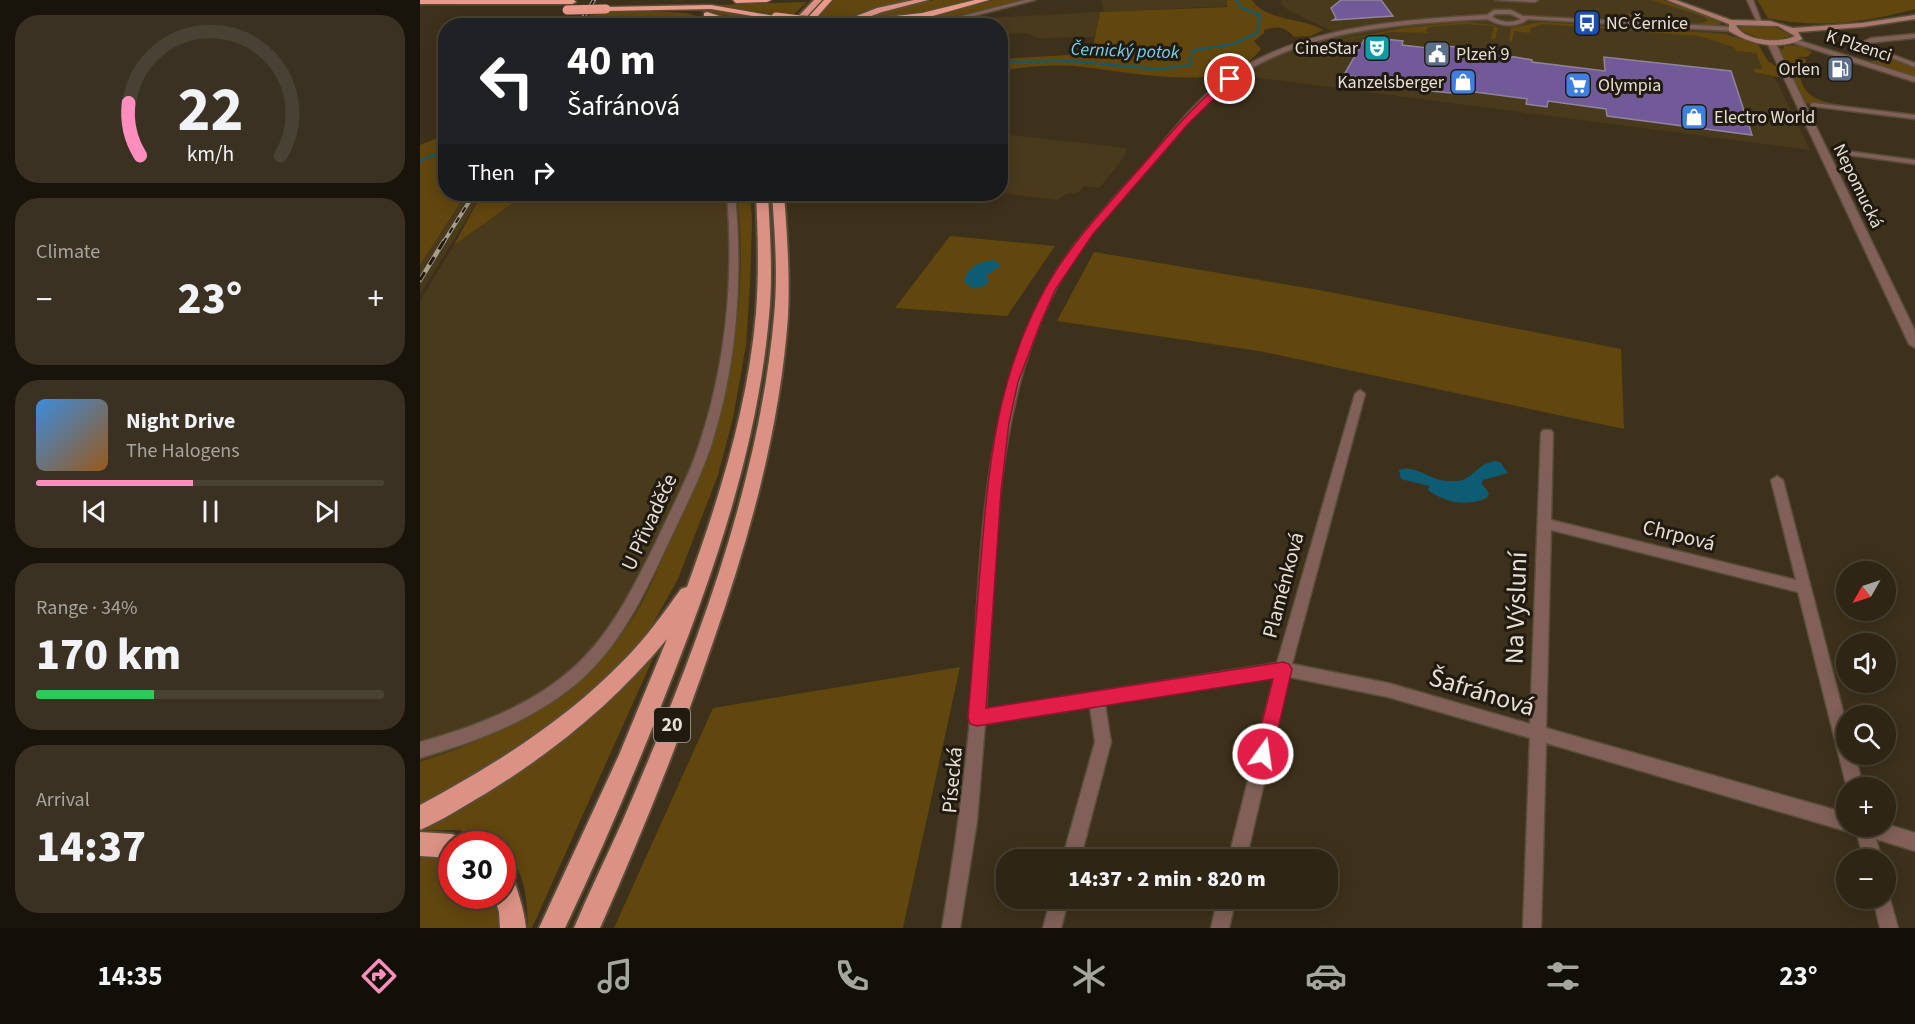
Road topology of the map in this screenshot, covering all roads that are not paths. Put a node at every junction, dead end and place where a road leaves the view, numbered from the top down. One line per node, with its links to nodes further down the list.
1 (502, 0): 14 (highway)
2 (663, 0): 15 (highway)
3 (767, 0): 15 (highway)
4 (818, 0): 22 (highway)
5 (828, 0): 23 (highway)
6 (924, 0): 24 (highway)
7 (986, 0): 25 (highway, bridge)
8 (1032, 0): 26 (street)
9 (1498, 0): 13 (street)
10 (1535, 0): 13 (street)
11 (1670, 0): 28 (main road)
12 (1750, 0): 27 (street)
13 (1504, 1): 16 (street)
14 (420, 5): 15 (highway, bridge)
15 (608, 5): 20 (highway); 21 (highway, bridge)
16 (1505, 12): 17 (street); 18 (street)
17 (1488, 17): 18 (street); 53 (street, Písecká)
18 (1524, 17): 28 (street)
19 (1915, 17): 29 (main road)
20 (720, 18)
21 (784, 18)
22 (801, 18)
23 (811, 18)
24 (858, 18)
25 (905, 18)
26 (959, 18)
27 (1760, 22): 28 (main road); 29 (main road)
28 (1734, 26): 32 (main road)
29 (1791, 30): 31 (main road)
30 (1915, 36): 34 (street)
31 (1794, 40): 32 (main road); 36 (street, K Plzenci)
32 (1771, 42): 44 (street, Nepomucká)
33 (1915, 59): 34 (street)
34 (1904, 61): 35 (street)
35 (1915, 65)
36 (1915, 80)
37 (1812, 105): 38 (street)
38 (1915, 117)
39 (1841, 152): 40 (street)
40 (1915, 162)
41 (732, 201): 55 (street, U Přivaděče)
42 (762, 201): 49 (highway, 20)
43 (779, 201): 71 (highway, 20)
44 (1915, 344)
45 (1360, 394): 51 (street, Plaménková)
46 (1547, 433): 48 (street, Na Výsluní)
47 (1778, 480): 50 (street)
48 (1544, 524): 50 (street, Chrpová); 54 (street, Na Výsluní)
49 (705, 566): 57 (highway); 70 (highway, 20)
50 (1805, 588): 56 (street)
51 (1283, 669): 52 (street, Šafránová); 54 (street, Šafránová); 64 (street, Plaménková)
52 (1097, 699): 53 (street, Šafránová); 63 (street)
53 (977, 718): 72 (street, Písecká)
54 (1538, 735): 58 (street, Šafránová); 75 (street, Na Výsluní)
55 (420, 750)
56 (1852, 777)
57 (420, 818)
58 (1836, 819)
59 (1896, 836): 60 (street)
60 (1915, 842)
61 (420, 844): 62 (highway)
62 (438, 845)
63 (1074, 849)
64 (1240, 849)
65 (511, 909): 69 (highway)
66 (1057, 909): 73 (street)
67 (1224, 909): 74 (street)
68 (1885, 909): 76 (street)
69 (513, 928)
70 (552, 928)
71 (587, 928)
72 (951, 928)
73 (1052, 928)
74 (1220, 928)
75 (1532, 928)
76 (1889, 928)

